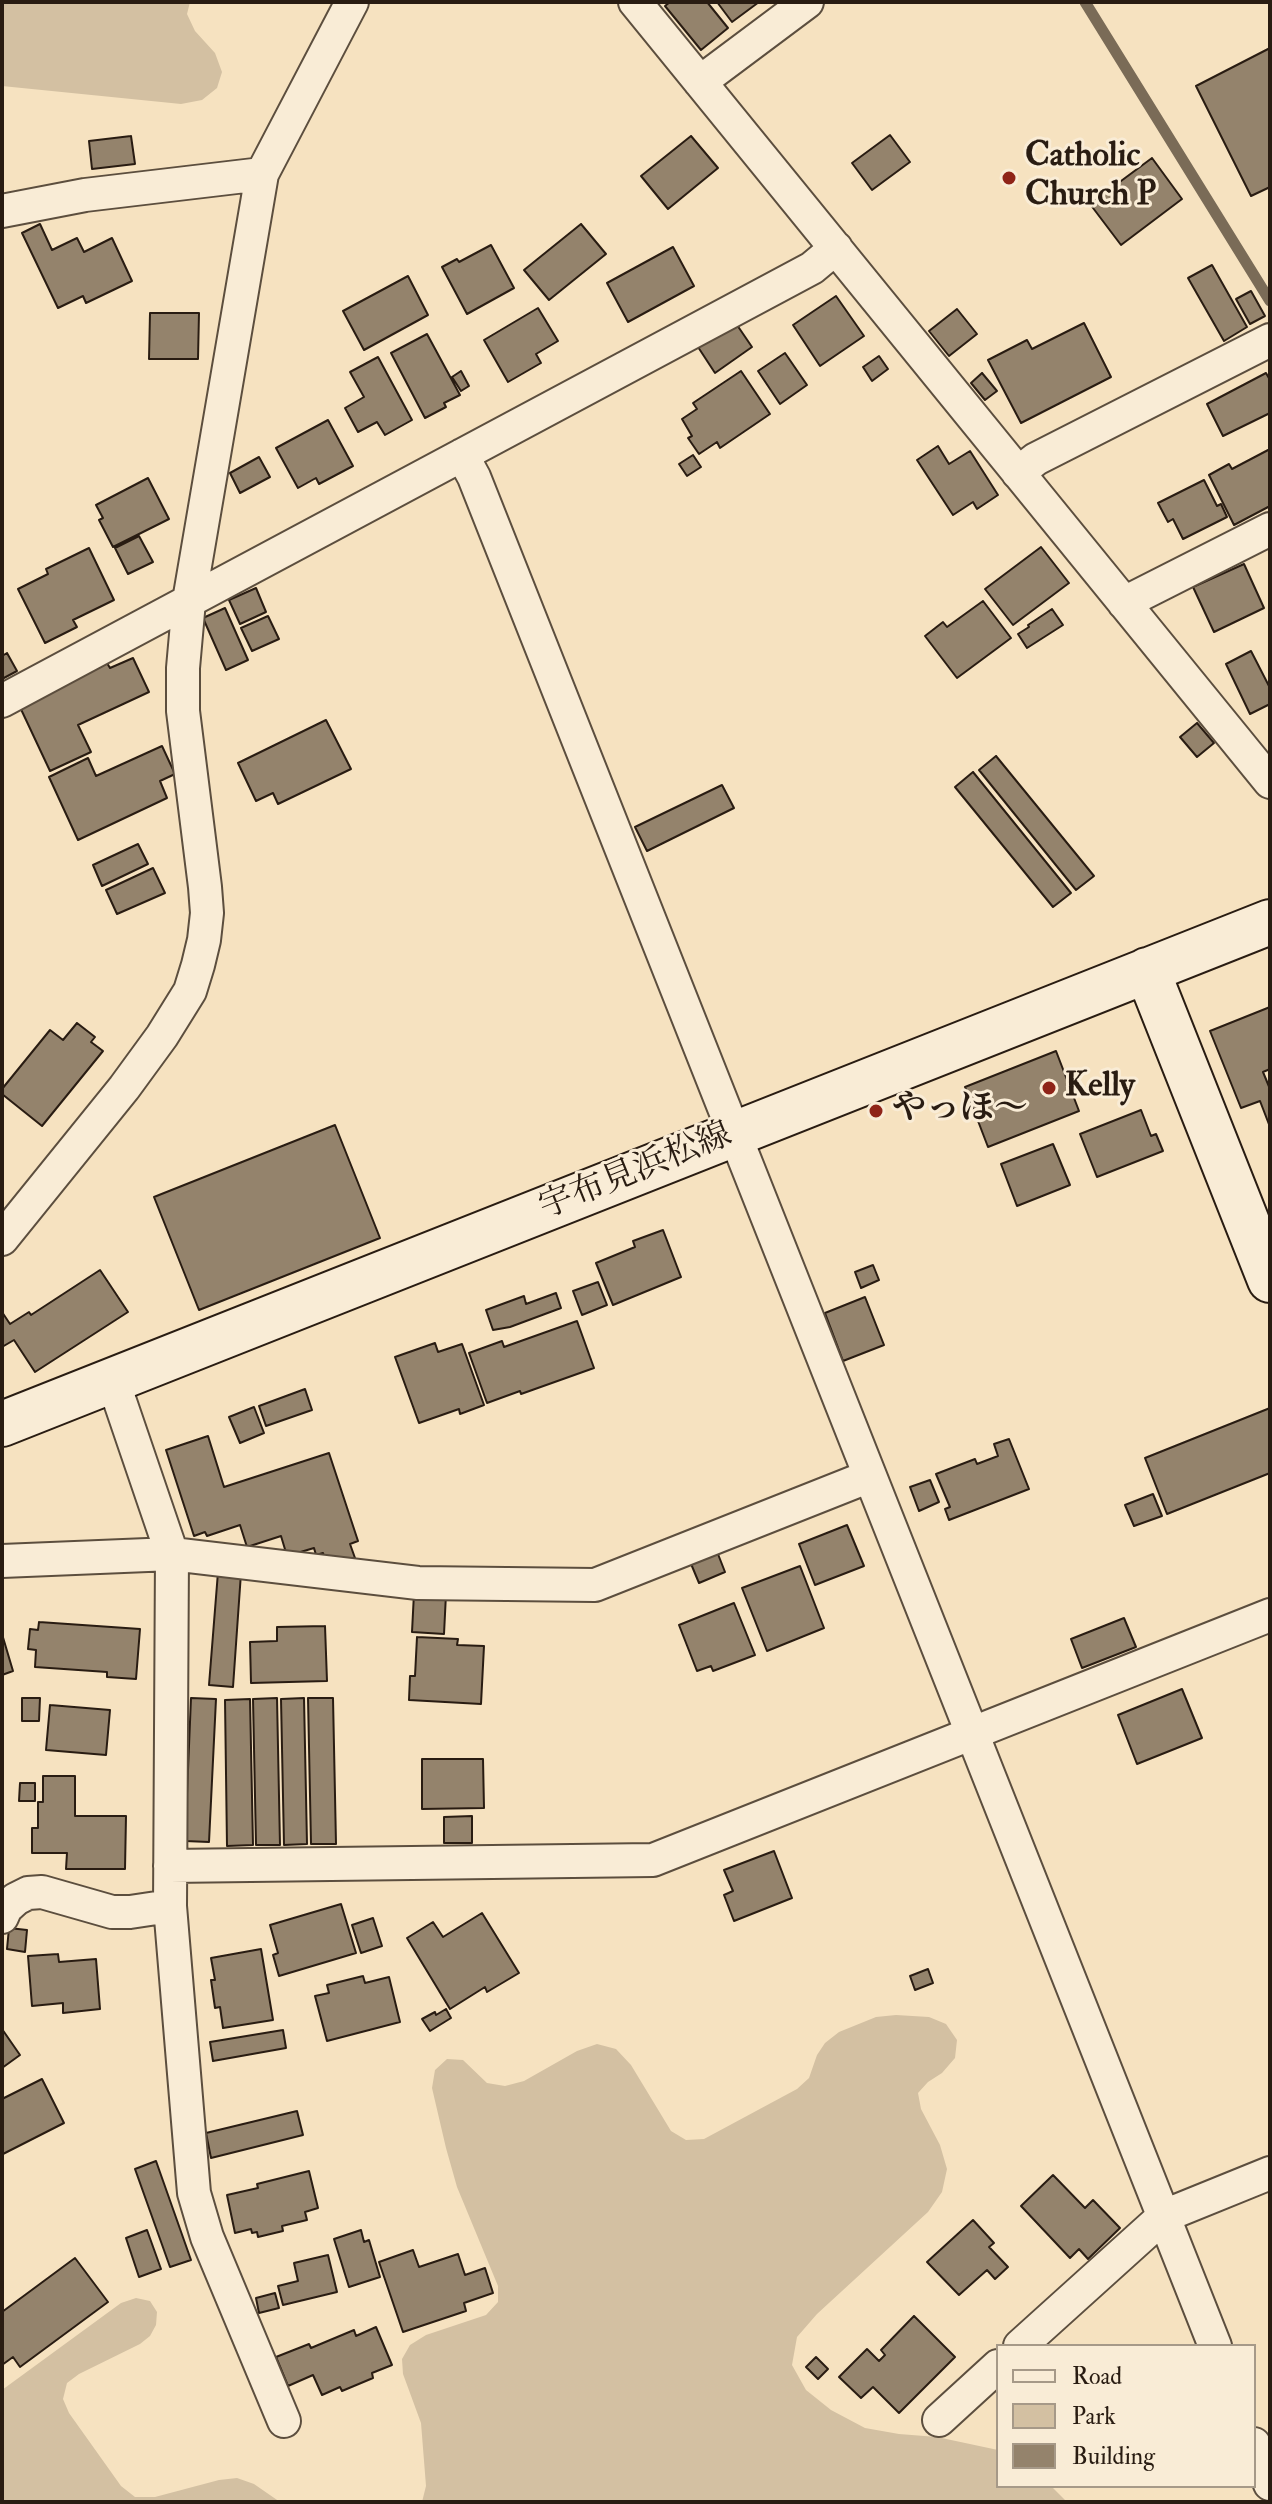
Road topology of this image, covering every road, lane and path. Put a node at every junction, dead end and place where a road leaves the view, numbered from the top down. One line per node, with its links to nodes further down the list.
1 (352, 2): 5 (street)
2 (635, 2): 4 (street)
3 (807, 2): 4 (street)
4 (700, 82): 7 (street)
5 (262, 174): 6 (street); 12 (street)
6 (2, 211)
7 (836, 248): 9 (street); 10 (street)
8 (1270, 340): 10 (street)
9 (462, 455): 12 (street); 18 (street)
10 (1018, 473): 13 (street)
11 (1270, 529): 13 (street)
12 (189, 601): 14 (street); 19 (street)
13 (1124, 603): 15 (street)
14 (2, 701)
15 (1270, 782)
16 (1270, 922): 17 (main road, 宇布見浜松線)
17 (1147, 970): 18 (main road, 宇布見浜松線); 20 (main road)
18 (735, 1134): 21 (main road, 宇布見浜松線); 23 (street)
19 (8, 1220)
20 (1270, 1280)
21 (113, 1381): 22 (main road, 宇布見浜松線); 24 (street)
22 (2, 1424)
23 (870, 1476): 24 (street); 27 (street)
24 (172, 1554): 25 (street); 28 (street)
25 (2, 1561)
26 (1270, 1615): 27 (street)
27 (972, 1734): 28 (street); 32 (street)
28 (170, 1866): 29 (street)
29 (170, 1906): 30 (street); 37 (street)
30 (2, 1917)
31 (1270, 2173): 32 (street)
32 (1164, 2216): 33 (street); 34 (street)
33 (1022, 2344)
34 (1214, 2344)
35 (996, 2368): 36 (street)
36 (939, 2420)
37 (284, 2421)
38 (1256, 2449): 39 (street)
39 (1270, 2484)

